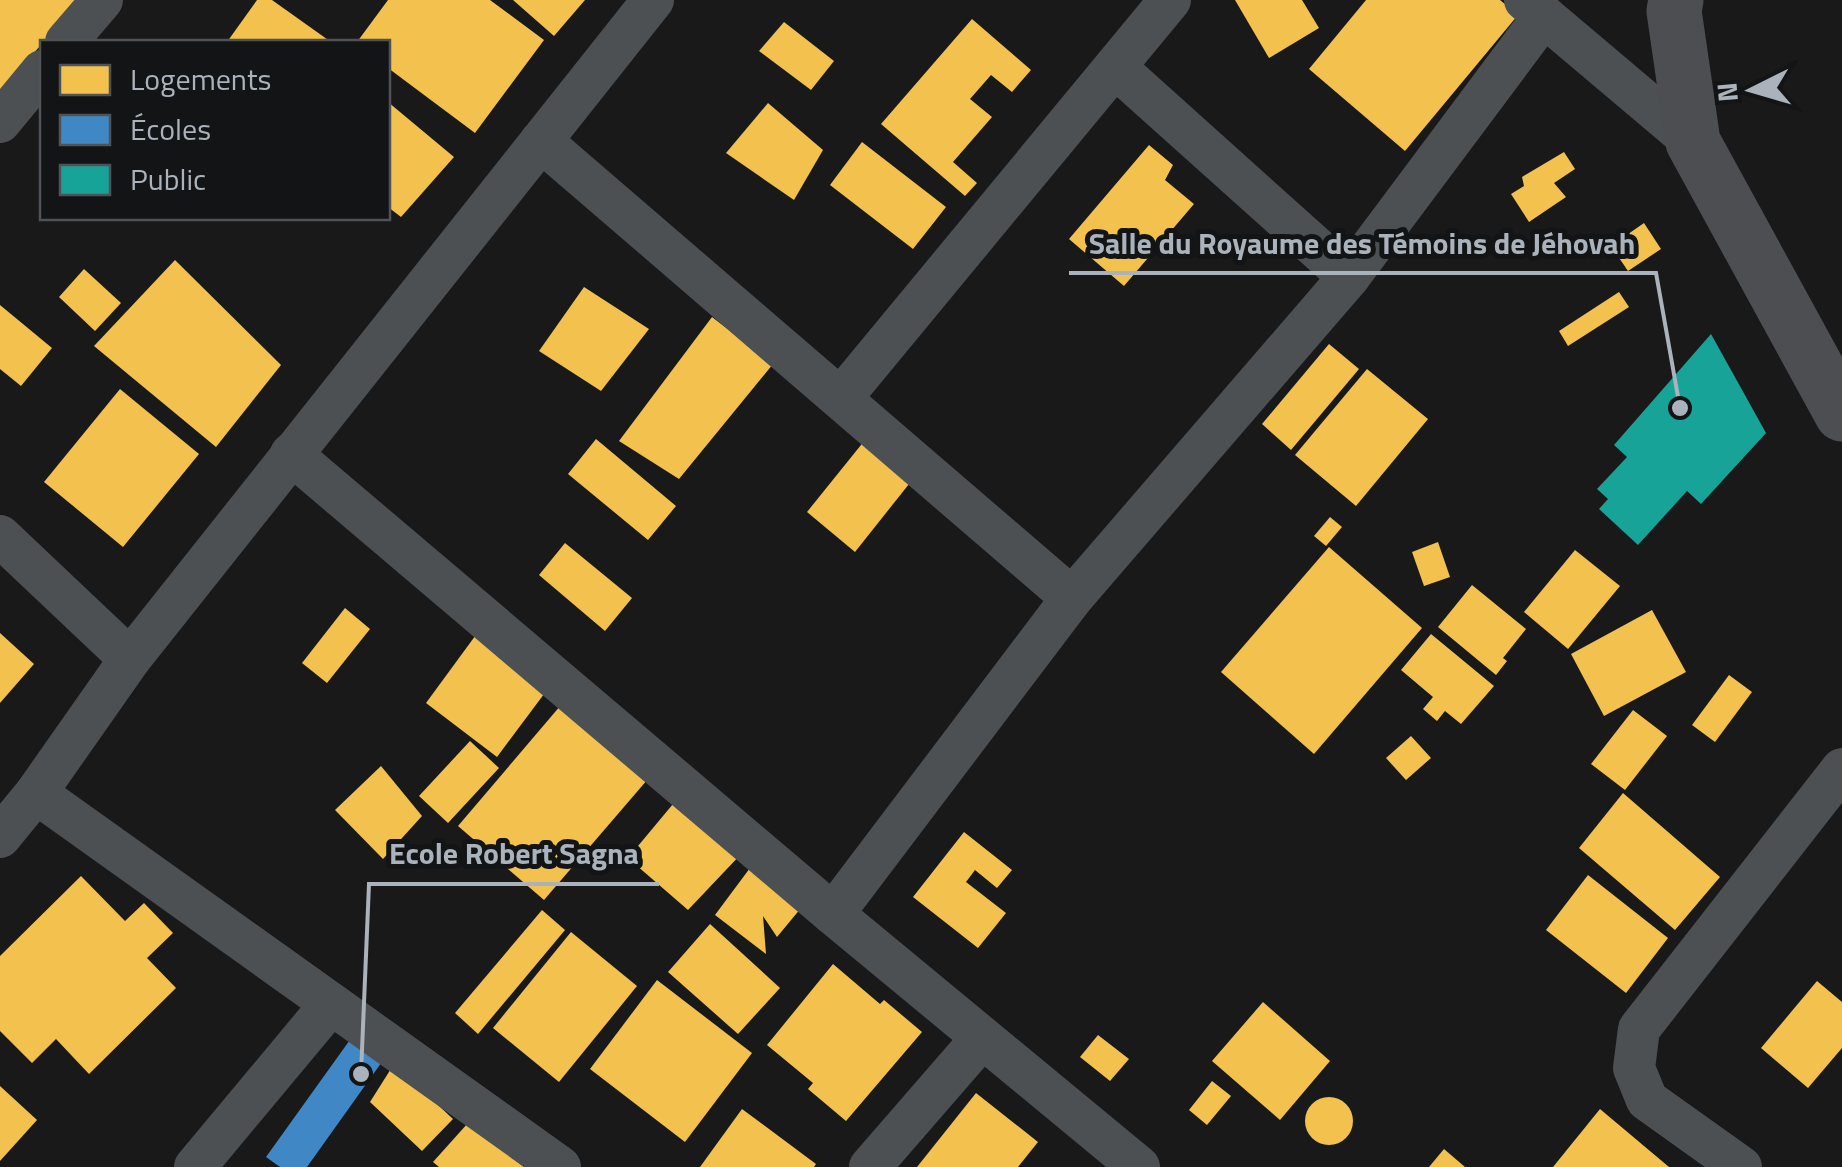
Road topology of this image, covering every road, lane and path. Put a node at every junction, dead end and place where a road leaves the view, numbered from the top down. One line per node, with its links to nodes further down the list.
1 (102, 0): 6 (street)
2 (653, 0): 10 (street)
3 (1170, 0): 7 (street)
4 (1676, 0): 11 (main road)
5 (1535, 8): 11 (street); 12 (street)
6 (68, 40)
7 (1115, 66): 12 (street); 13 (street)
8 (40, 73): 9 (street)
9 (0, 122)
10 (541, 141): 13 (street); 15 (street)
11 (1693, 142): 14 (main road)
12 (1348, 278): 17 (street)
13 (841, 398): 17 (street)
14 (1842, 414)
15 (292, 454): 18 (street); 22 (street)
16 (0, 536): 18 (street)
17 (1072, 598): 22 (street)
18 (130, 659): 20 (street)
19 (1842, 769): 29 (street)
20 (36, 793): 21 (street); 23 (street)
21 (0, 837)
22 (833, 914): 24 (street)
23 (330, 1005): 25 (street); 26 (street)
24 (982, 1038): 27 (street); 28 (street)
25 (195, 1167)
26 (560, 1167)
27 (870, 1167)
28 (1139, 1167)
29 (1741, 1167)

